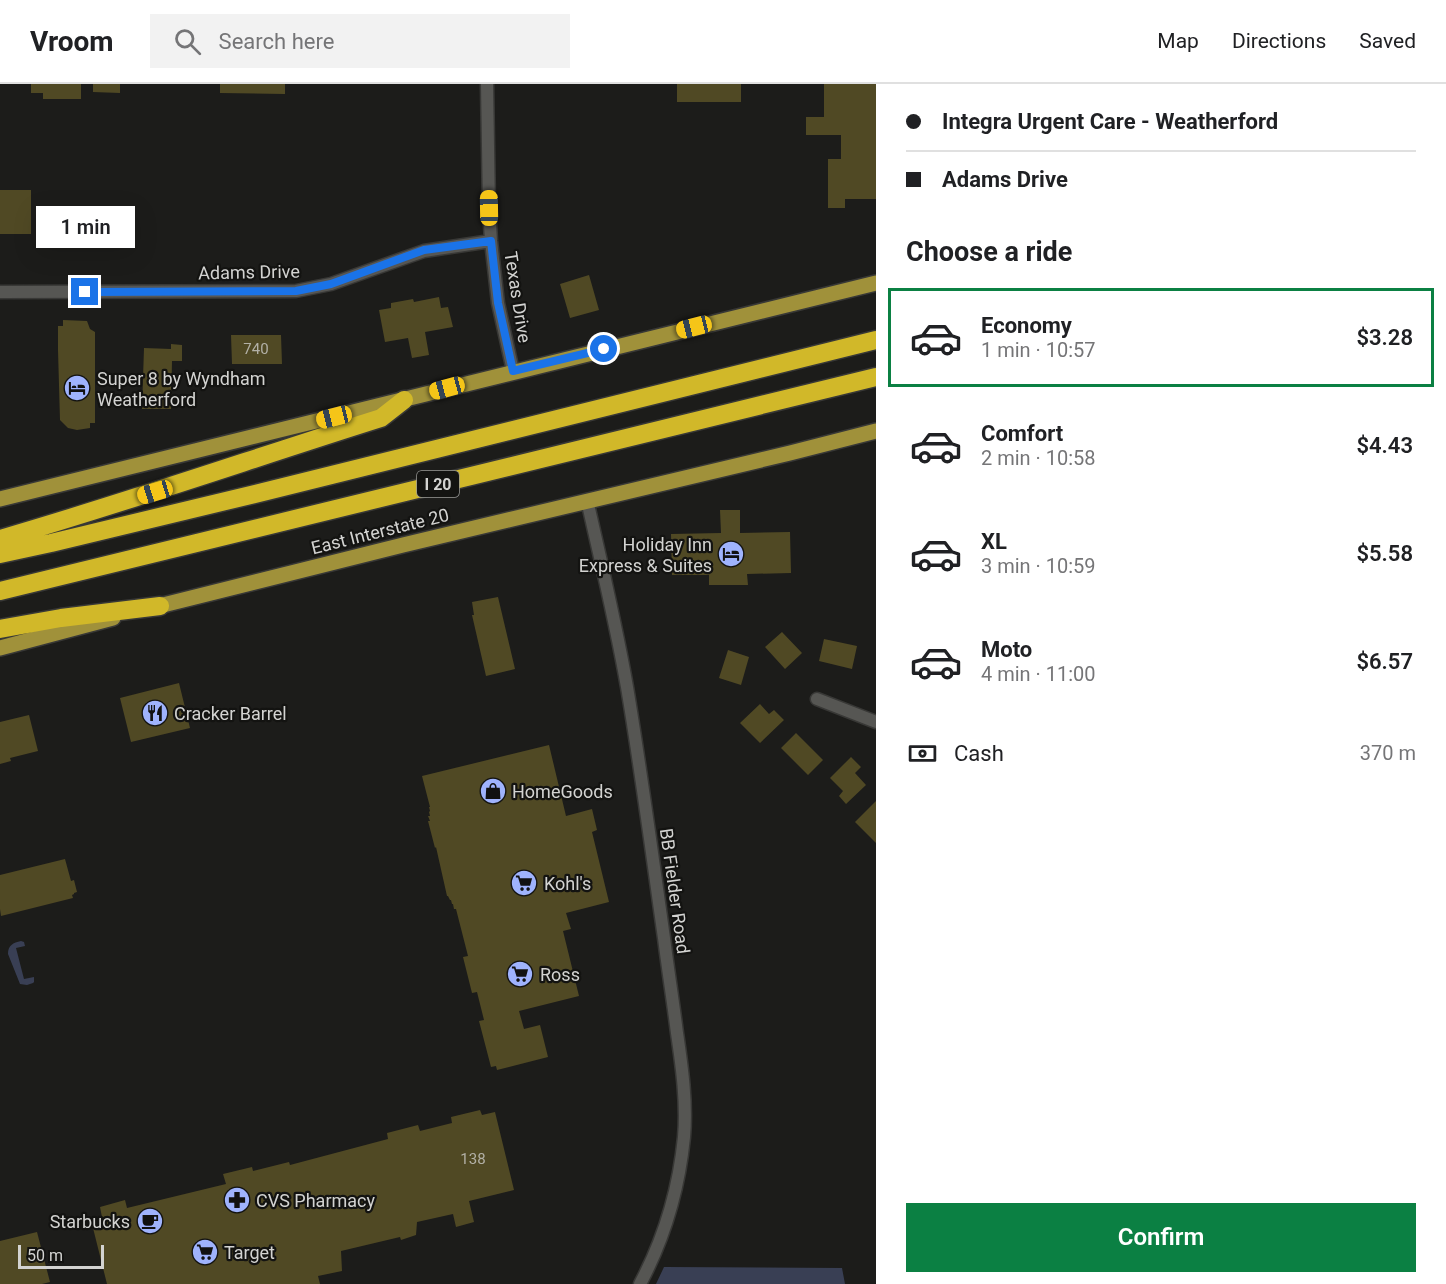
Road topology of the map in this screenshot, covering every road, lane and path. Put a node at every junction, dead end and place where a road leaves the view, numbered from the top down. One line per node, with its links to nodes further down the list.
1 (487, 84): 2 (street, Texas Drive)
2 (491, 241): 4 (street, Adams Drive); 6 (street, Texas Drive)
3 (876, 282): 6 (main road)
4 (0, 292)
5 (876, 340): 13 (highway, I 20)
6 (513, 371): 8 (main road)
7 (876, 377): 14 (highway, I 20)
8 (404, 400): 10 (main road); 12 (highway)
9 (876, 431): 11 (main road, East Interstate 20)
10 (0, 499)
11 (587, 500): 15 (main road, East Interstate 20); 20 (street, BB Fielder Road)
12 (0, 539)
13 (0, 554)
14 (0, 591)
15 (160, 606): 16 (highway); 17 (main road, East Interstate 20)
16 (0, 629)
17 (0, 648)
18 (817, 699): 19 (street)
19 (876, 722)
20 (640, 1284)

